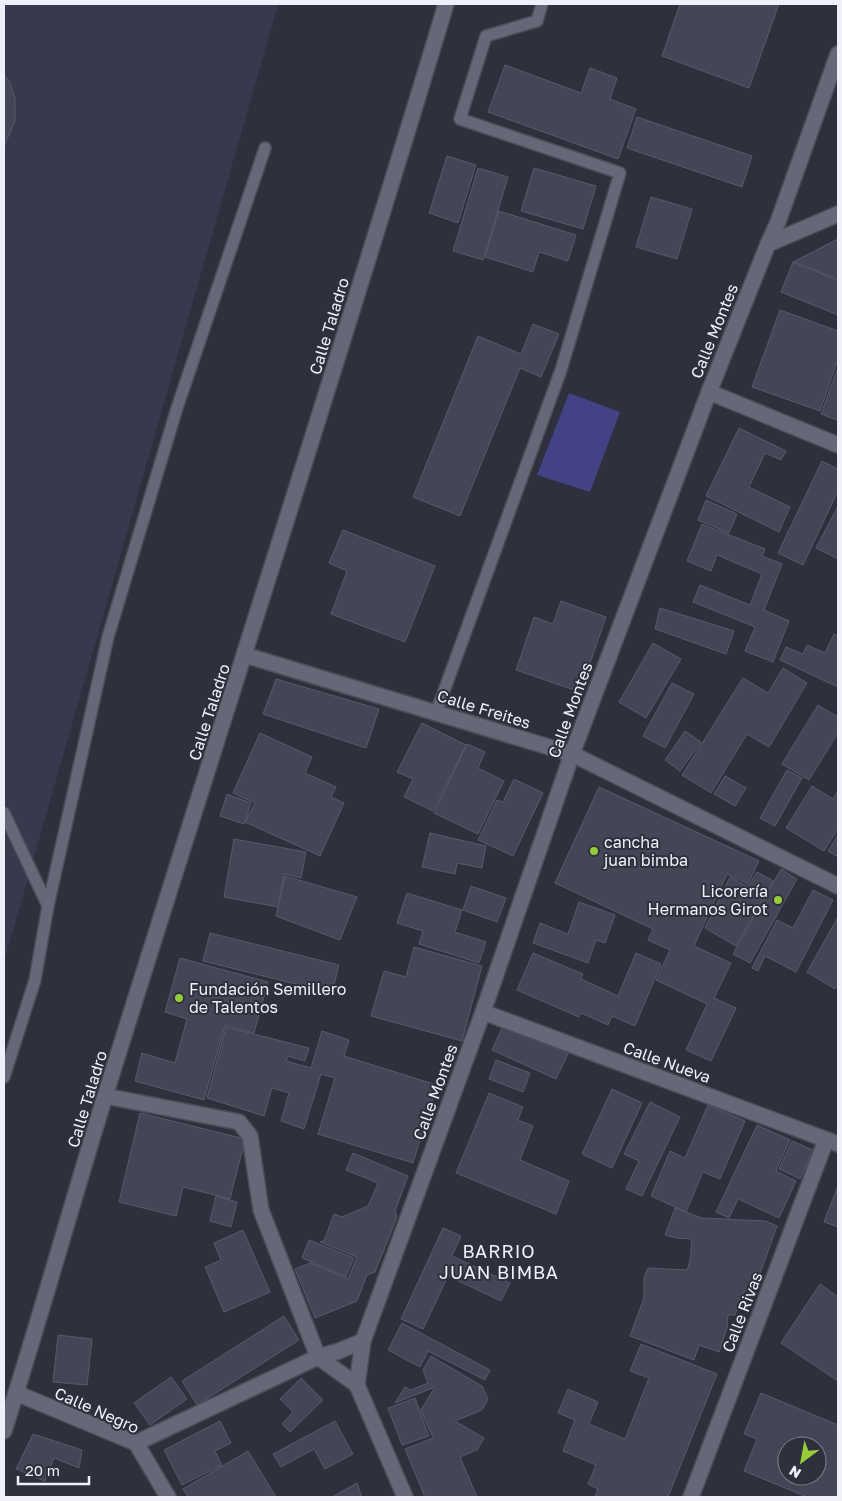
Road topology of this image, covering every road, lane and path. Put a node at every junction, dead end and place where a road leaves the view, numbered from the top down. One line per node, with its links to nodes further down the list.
1 (446, 4): 9 (street, Calle Taladro)
2 (542, 4): 10 (lane)
3 (838, 54): 6 (street, Calle Montes)
4 (265, 148): 14 (lane)
5 (838, 214): 6 (street)
6 (768, 244): 7 (street, Calle Montes)
7 (709, 392): 8 (street); 11 (street, Calle Montes)
8 (838, 445)
9 (245, 656): 10 (street, Calle Freites); 17 (street, Calle Taladro)
10 (436, 713): 11 (street, Calle Freites)
11 (572, 754): 13 (street, Calle Freites); 15 (street, Calle Montes)
12 (4, 813): 14 (lane)
13 (838, 886)
14 (48, 906): 16 (lane)
15 (483, 1012): 18 (street, Calle Nueva); 19 (street, Calle Montes)
16 (4, 1077)
17 (105, 1096): 20 (street); 22 (street, Calle Taladro)
18 (832, 1142): 27 (street, Calle Rivas)
19 (363, 1341): 20 (street); 21 (street, Calle Montes)
20 (318, 1357): 21 (street); 24 (street)
21 (357, 1385): 26 (street)
22 (16, 1393): 23 (street, Calle Taladro); 24 (street, Calle Negro)
23 (4, 1431)
24 (136, 1443): 25 (street, Calle Negro)
25 (168, 1497)
26 (405, 1497)
27 (691, 1497)

